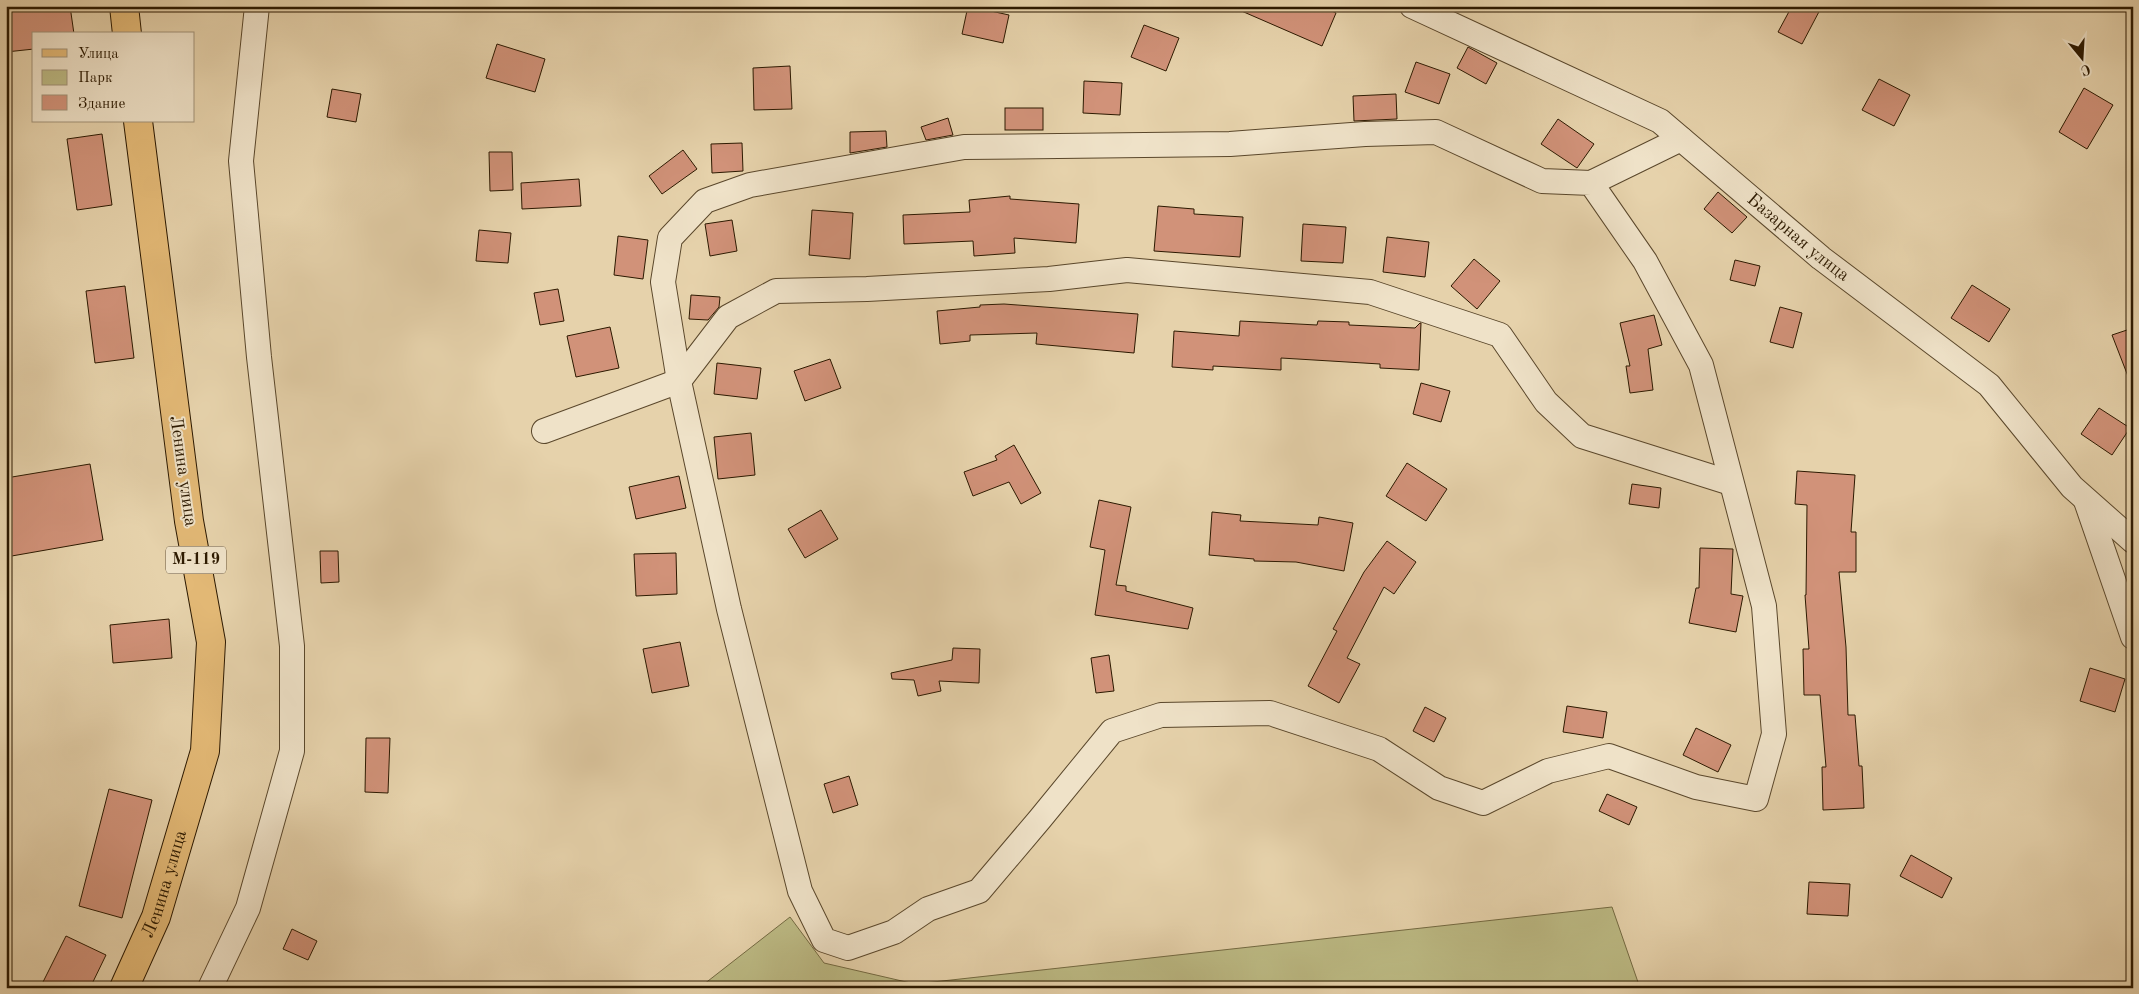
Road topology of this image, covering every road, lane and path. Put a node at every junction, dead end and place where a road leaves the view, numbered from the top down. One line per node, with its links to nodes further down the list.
1 (124, 6): 4 (main road)
2 (256, 6): 15 (street)
3 (1412, 6): 6 (street, Базарная улица)
4 (127, 32)
5 (138, 122): 14 (main road, Ленина улица / М-119)
6 (1681, 138): 7 (street); 11 (street, Базарная улица)
7 (1591, 183): 8 (street); 10 (street)
8 (679, 381): 9 (street); 10 (street); 10 (street)
9 (544, 431)
10 (1731, 484)
11 (2085, 499): 12 (street, Базарная улица); 13 (street)
12 (2133, 541)
13 (2133, 637)
14 (124, 988)
15 (210, 988)

